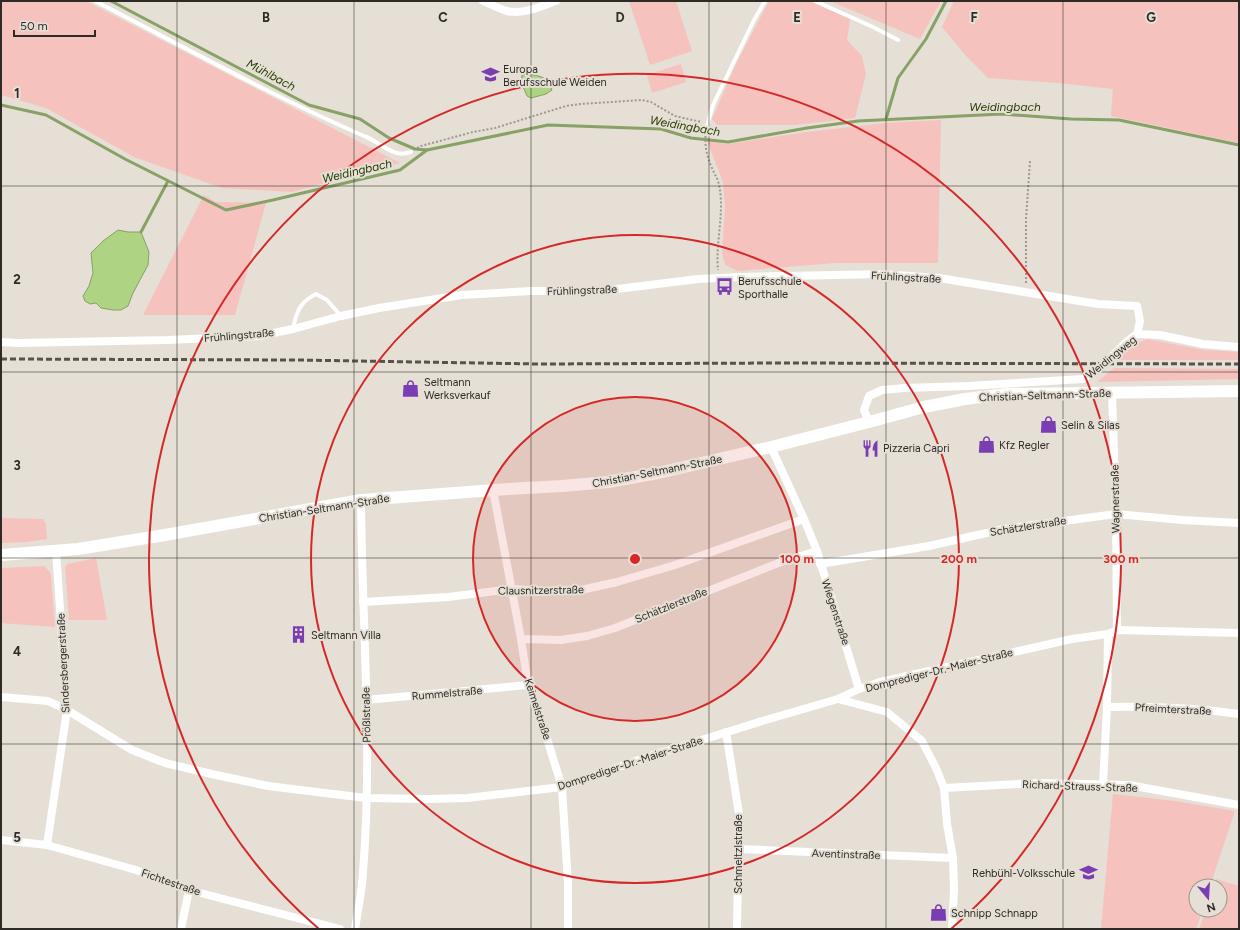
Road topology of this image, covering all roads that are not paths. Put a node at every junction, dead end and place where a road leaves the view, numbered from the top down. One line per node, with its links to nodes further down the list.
1 (95, 1): 8 (lane)
2 (483, 1): 3 (street)
3 (556, 1)
4 (765, 1): 7 (lane)
5 (815, 1): 6 (lane)
6 (898, 40)
7 (707, 126)
8 (411, 152)
9 (341, 316): 10 (street, Frühlingstraße); 10 (lane); 11 (street, Frühlingstraße)
10 (293, 329): 12 (street, Frühlingstraße)
11 (1137, 334): 13 (street, Weidingweg); 16 (street, Weidingweg)
12 (1, 342)
13 (1239, 346)
14 (1239, 391): 15 (main road, Christian-Seltmann-Straße)
15 (1112, 392): 16 (main road, Christian-Seltmann-Straße); 20 (street, Wagnerstraße)
16 (870, 422): 17 (main road, Christian-Seltmann-Straße)
17 (771, 447): 18 (main road, Christian-Seltmann-Straße); 21 (street, Wiegenstraße)
18 (493, 490): 19 (main road, Christian-Seltmann-Straße); 27 (street, Keimelstraße)
19 (362, 500): 23 (main road, Christian-Seltmann-Straße); 28 (street, Prößlstraße)
20 (1116, 514): 22 (street, Schätzlerstraße); 26 (street, Schätzlerstraße); 29 (street, Wagnerstraße)
21 (804, 519): 24 (street, Wiegenstraße); 27 (street, Clausnitzerstraße)
22 (1239, 523)
23 (56, 551): 25 (main road, Christian-Seltmann-Straße); 39 (street, Sindersbergerstraße)
24 (817, 551): 26 (street, Wiegenstraße); 32 (street, Schätzlerstraße)
25 (1, 555)
26 (820, 564): 34 (street, Wiegenstraße)
27 (512, 589): 28 (street, Clausnitzerstraße); 32 (street, Keimelstraße)
28 (363, 602): 37 (street, Prößlstraße)
29 (1117, 630): 30 (street, Domprediger-Dr.-Maier-Straße); 31 (street, Domprediger-Dr.-Maier-Straße)
30 (1239, 633)
31 (1108, 634): 34 (street, Domprediger-Dr.-Maier-Straße); 38 (street)
32 (521, 639): 33 (street, Keimelstraße)
33 (528, 685): 37 (street, Rummelstraße); 43 (street, Keimelstraße)
34 (859, 689): 36 (street, Domprediger-Dr.-Maier-Straße)
35 (1, 697): 39 (street, Domprediger-Dr.-Maier-Straße)
36 (838, 699): 41 (street, Domprediger-Dr.-Maier-Straße); 44 (street)
37 (366, 700): 45 (street, Prößlstraße)
38 (1107, 707): 40 (street, Pfreimterstraße); 42 (street)
39 (68, 710): 45 (street, Domprediger-Dr.-Maier-Straße); 48 (street, Sindersbergerstraße)
40 (1239, 714)
41 (726, 732): 43 (street, Domprediger-Dr.-Maier-Straße); 49 (street, Schmeltzlstraße)
42 (1103, 785): 44 (street, Richard-Strauss-Straße); 46 (street, Richard-Strauss-Straße)
43 (562, 787): 45 (street, Domprediger-Dr.-Maier-Straße); 55 (street, Keimelstraße)
44 (944, 788): 50 (street)
45 (366, 798): 54 (street, Prößlstraße)
46 (1239, 805)
47 (1, 840): 48 (street, Fichtestraße)
48 (47, 845): 51 (street, Fichtestraße)
49 (739, 849): 50 (street, Aventinstraße); 56 (street, Schmeltzlstraße)
50 (953, 858): 57 (street)
51 (189, 890): 52 (street); 53 (street, Fichtestraße)
52 (181, 929)
53 (340, 929)
54 (355, 929)
55 (568, 929)
56 (737, 929)
57 (952, 929)

